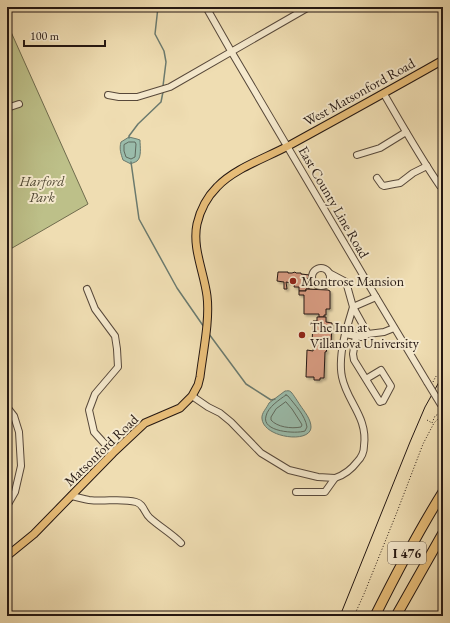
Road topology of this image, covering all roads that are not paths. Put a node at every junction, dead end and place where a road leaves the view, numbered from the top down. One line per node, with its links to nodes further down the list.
1 (206, 7): 3 (street, East County Line Road)
2 (309, 7): 3 (street)
3 (231, 51): 6 (street); 10 (street, East County Line Road)
4 (443, 60): 5 (main road, West Matsonford Road)
5 (384, 94): 9 (street); 10 (main road, West Matsonford Road)
6 (108, 95)
7 (19, 104): 8 (street)
8 (7, 108)
9 (406, 132): 11 (street); 12 (street)
10 (288, 146): 17 (street, East County Line Road); 24 (main road, Matsonford Road)
11 (357, 155)
12 (427, 166): 13 (street); 14 (street)
13 (376, 178)
14 (443, 188)
15 (329, 273): 18 (street)
16 (87, 289): 27 (street)
17 (376, 297): 18 (street); 19 (street, East County Line Road)
18 (354, 307): 20 (street); 21 (street)
19 (394, 328): 21 (street); 26 (street, East County Line Road, bridge)
20 (345, 334): 22 (street); 28 (street)
21 (368, 334): 22 (street)
22 (356, 336): 23 (street)
23 (366, 379): 23 (street)
24 (192, 396): 27 (main road, Matsonford Road); 28 (street)
25 (7, 407): 32 (street)
26 (442, 408)
27 (113, 453): 31 (main road, Matsonford Road)
28 (335, 478): 29 (street)
29 (296, 492)
30 (443, 492): 36 (highway, I 476)
31 (71, 496): 34 (street); 35 (main road, Matsonford Road)
32 (7, 506)
33 (443, 533): 37 (highway, I 476)
34 (181, 543)
35 (7, 556)
36 (375, 616)
37 (396, 616)

